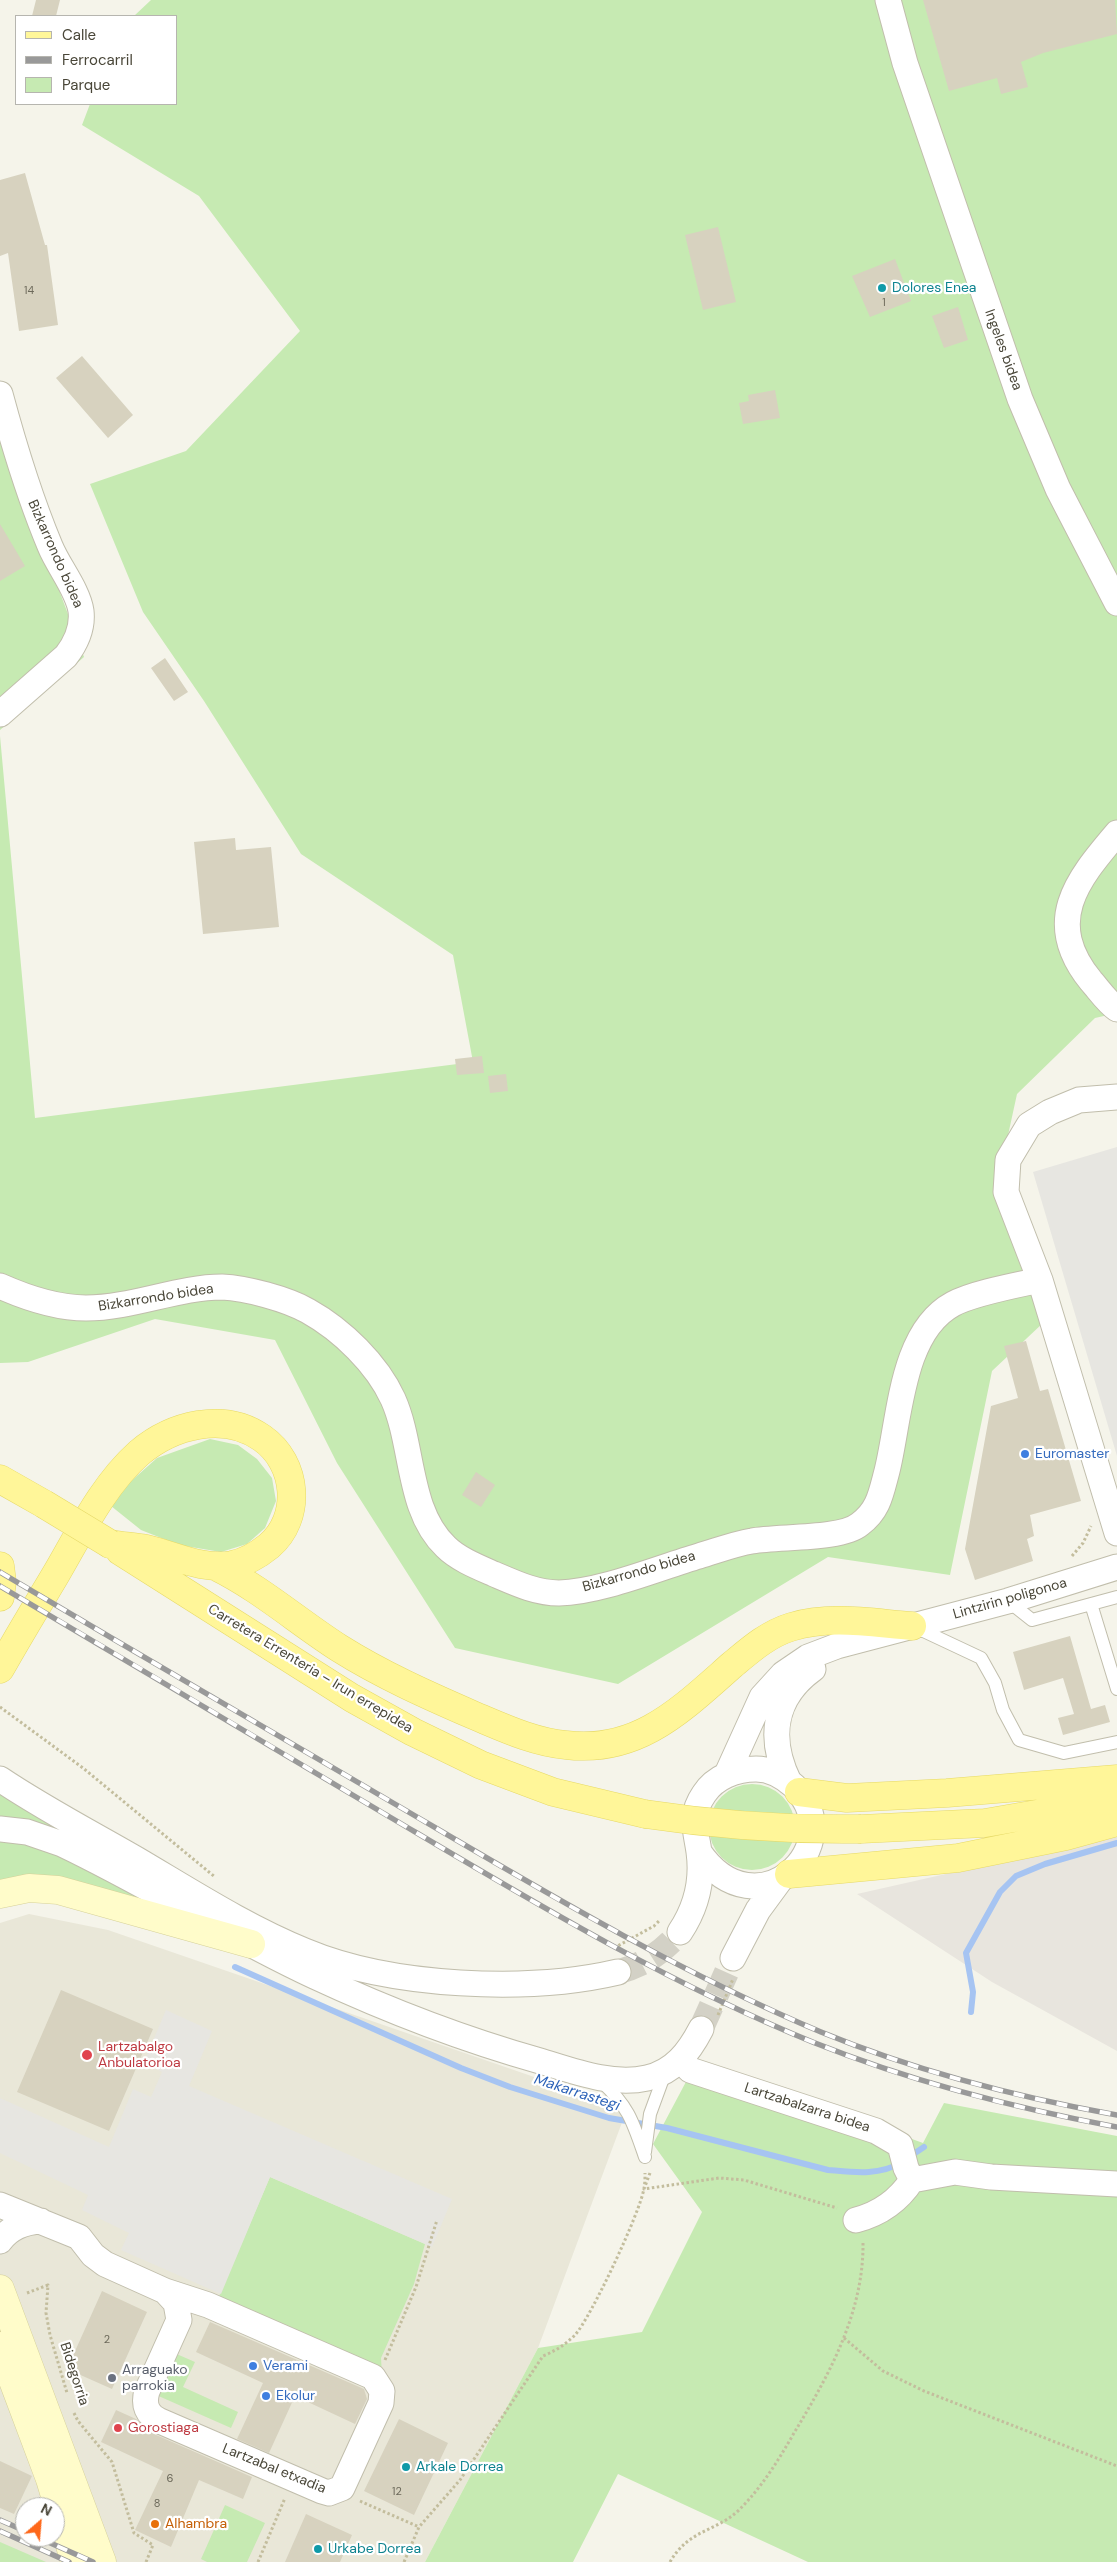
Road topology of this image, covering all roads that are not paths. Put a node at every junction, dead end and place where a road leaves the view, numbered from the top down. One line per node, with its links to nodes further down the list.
1 (888, 0): 3 (street, Ingeles bidea)
2 (0, 394): 4 (street, Bizkarrondo bidea)
3 (1117, 603)
4 (0, 714)
5 (1117, 833): 6 (street)
6 (1117, 1009)
7 (1117, 1097): 8 (street)
8 (1040, 1280): 9 (street, Bizkarrondo bidea); 11 (street)
9 (0, 1286)
10 (0, 1480): 12 (main road, Carretera Errenteria – Irun errepidea, bridge)
11 (1117, 1532)
12 (110, 1544): 14 (main road); 28 (main road, Carretera Errenteria – Irun errepidea, bridge)
13 (0, 1566): 16 (main road)
14 (215, 1566): 20 (main road); 21 (main road)
15 (1117, 1567): 18 (street, Lintzirin poligonoa)
16 (0, 1597)
17 (1117, 1597): 19 (lane)
18 (1008, 1601): 19 (lane); 20 (street, Lintzirin poligonoa)
19 (1091, 1604): 22 (lane)
20 (907, 1627): 23 (lane); 24 (street, Lintzirin poligonoa); 27 (street, Lintzirin poligonoa)
21 (0, 1669)
22 (1117, 1689)
23 (1117, 1742)
24 (727, 1774): 27 (street); 31 (street)
25 (0, 1779): 36 (street)
26 (1117, 1779): 27 (main road)
27 (794, 1787): 32 (street)
28 (1117, 1800)
29 (1117, 1822): 32 (main road)
30 (0, 1829): 35 (street)
31 (699, 1852): 32 (street); 34 (street)
32 (785, 1877): 37 (street)
33 (0, 1894): 35 (main road)
34 (673, 1923)
35 (251, 1944): 40 (street)
36 (615, 1961)
37 (734, 1965)
38 (708, 2026): 39 (street)
39 (674, 2065): 40 (street); 40 (lane); 41 (street, Lartzabalzarra bidea)
40 (597, 2077)
41 (906, 2164): 42 (street); 44 (street)
42 (1117, 2184)
43 (0, 2205): 45 (street)
44 (856, 2220)
45 (41, 2221): 46 (street); 48 (street)
46 (0, 2241)
47 (12, 2291): 51 (main road)
48 (165, 2291): 48 (street, Lartzabal etxadia)
49 (0, 2346): 50 (main road)
50 (75, 2562)
51 (102, 2562)

